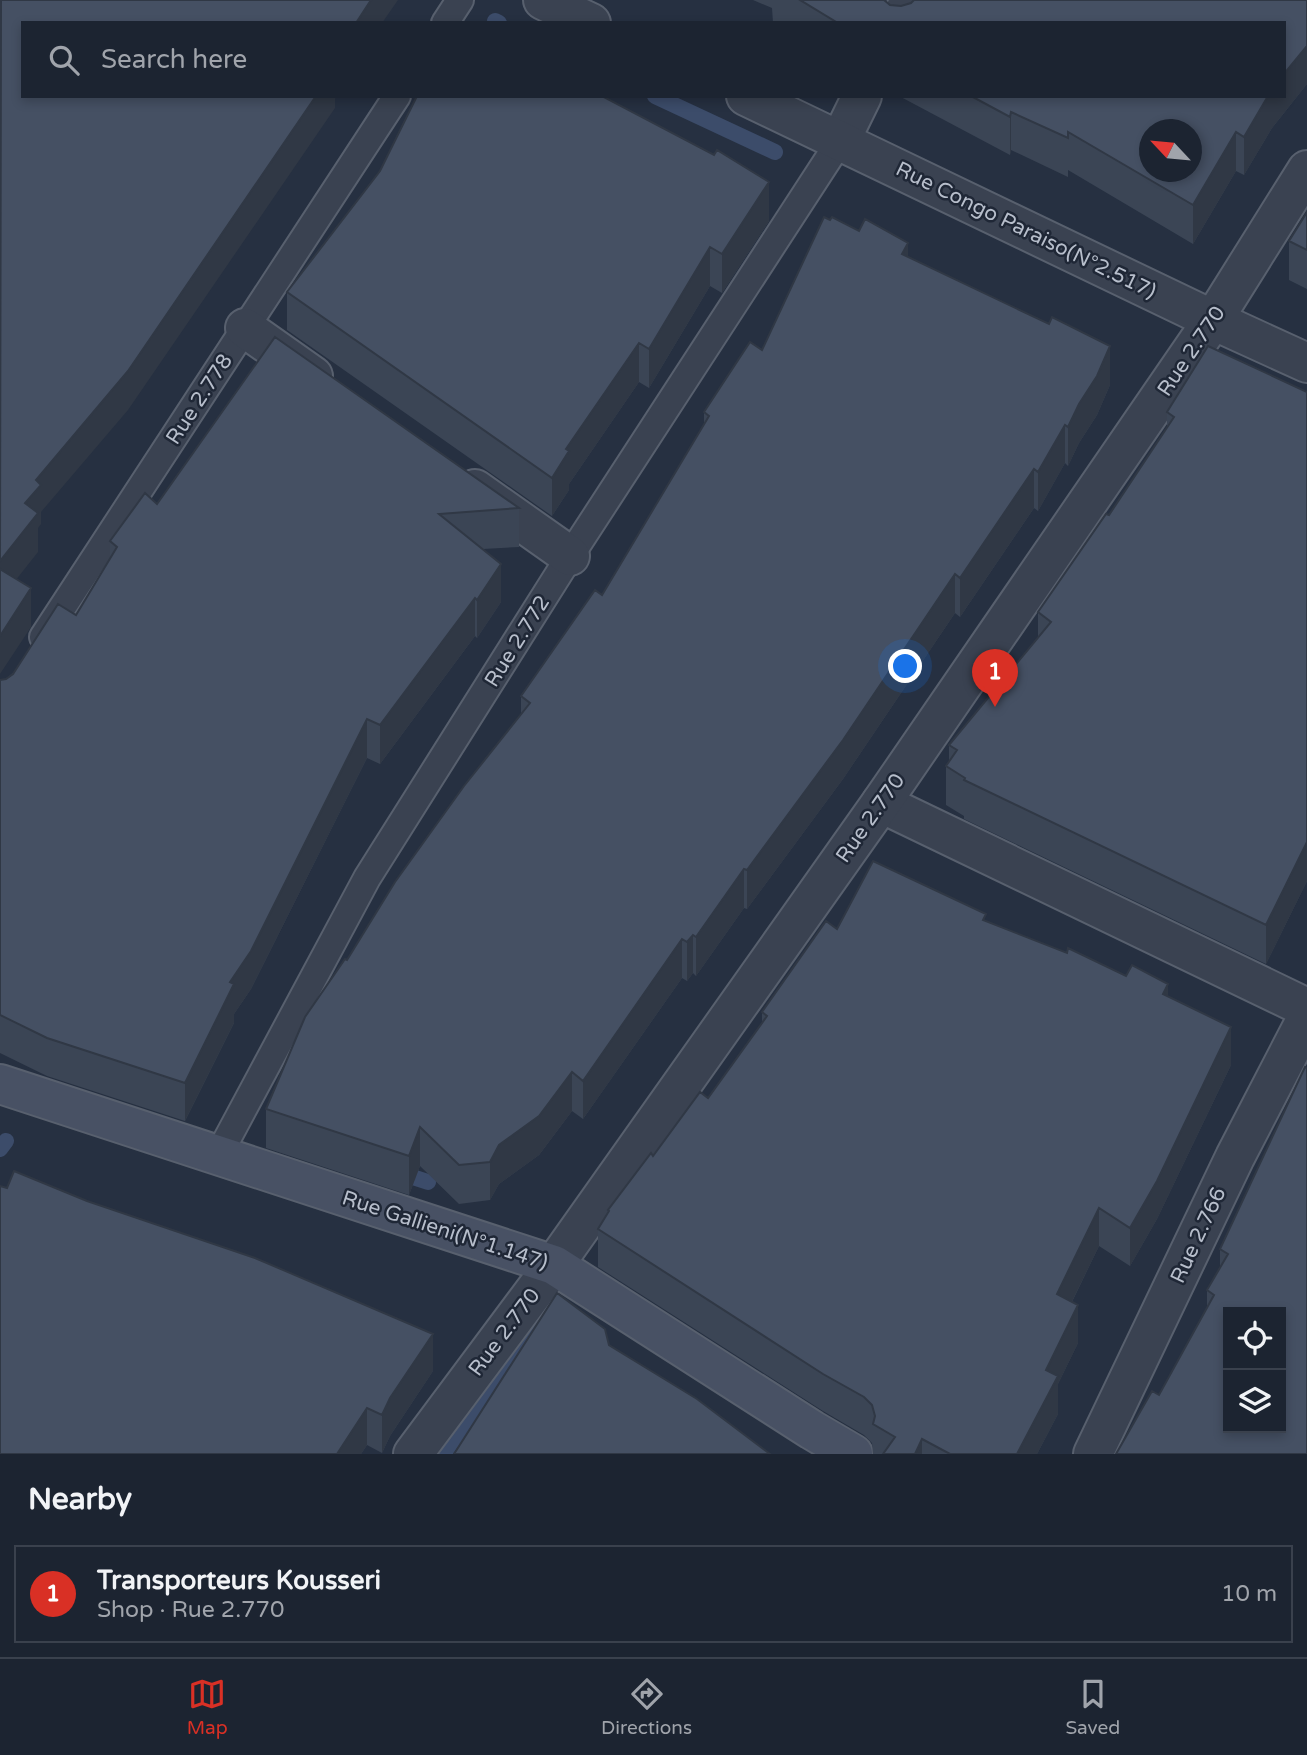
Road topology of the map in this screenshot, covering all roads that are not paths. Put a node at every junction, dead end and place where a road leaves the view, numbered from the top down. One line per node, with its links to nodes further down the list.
1 (460, 0): 4 (lane)
2 (543, 0): 5 (street)
3 (911, 0): 6 (street)
4 (446, 21)
5 (587, 21)
6 (900, 21)
7 (396, 98): 13 (lane, Rue 2.778)
8 (750, 98): 10 (street, Rue Congo Paraiso(N°2.517))
9 (861, 98): 10 (street)
10 (840, 141): 12 (street, Rue Congo Paraiso(N°2.517)); 17 (lane, Rue 2.772)
11 (1307, 170): 12 (street, Rue 2.770)
12 (1213, 320): 14 (street, Rue Congo Paraiso(N°2.517)); 19 (street, Rue 2.770)
13 (245, 328): 15 (street); 18 (lane, Rue 2.778)
14 (1307, 363)
15 (346, 399)
16 (447, 469): 17 (street)
17 (570, 556): 23 (lane, Rue 2.772)
18 (31, 656)
19 (881, 803): 20 (street); 24 (street, Rue 2.770)
20 (1307, 1008)
21 (1307, 1018): 27 (street, Rue 2.766)
22 (1, 1086): 23 (main road, Rue Gallieni(N°1.147))
23 (218, 1156): 24 (main road, Rue Gallieni(N°1.147))
24 (554, 1265): 25 (street, Rue 2.770); 26 (main road, Rue Gallieni(N°1.147))
25 (414, 1454)
26 (853, 1454)
27 (1093, 1454)

